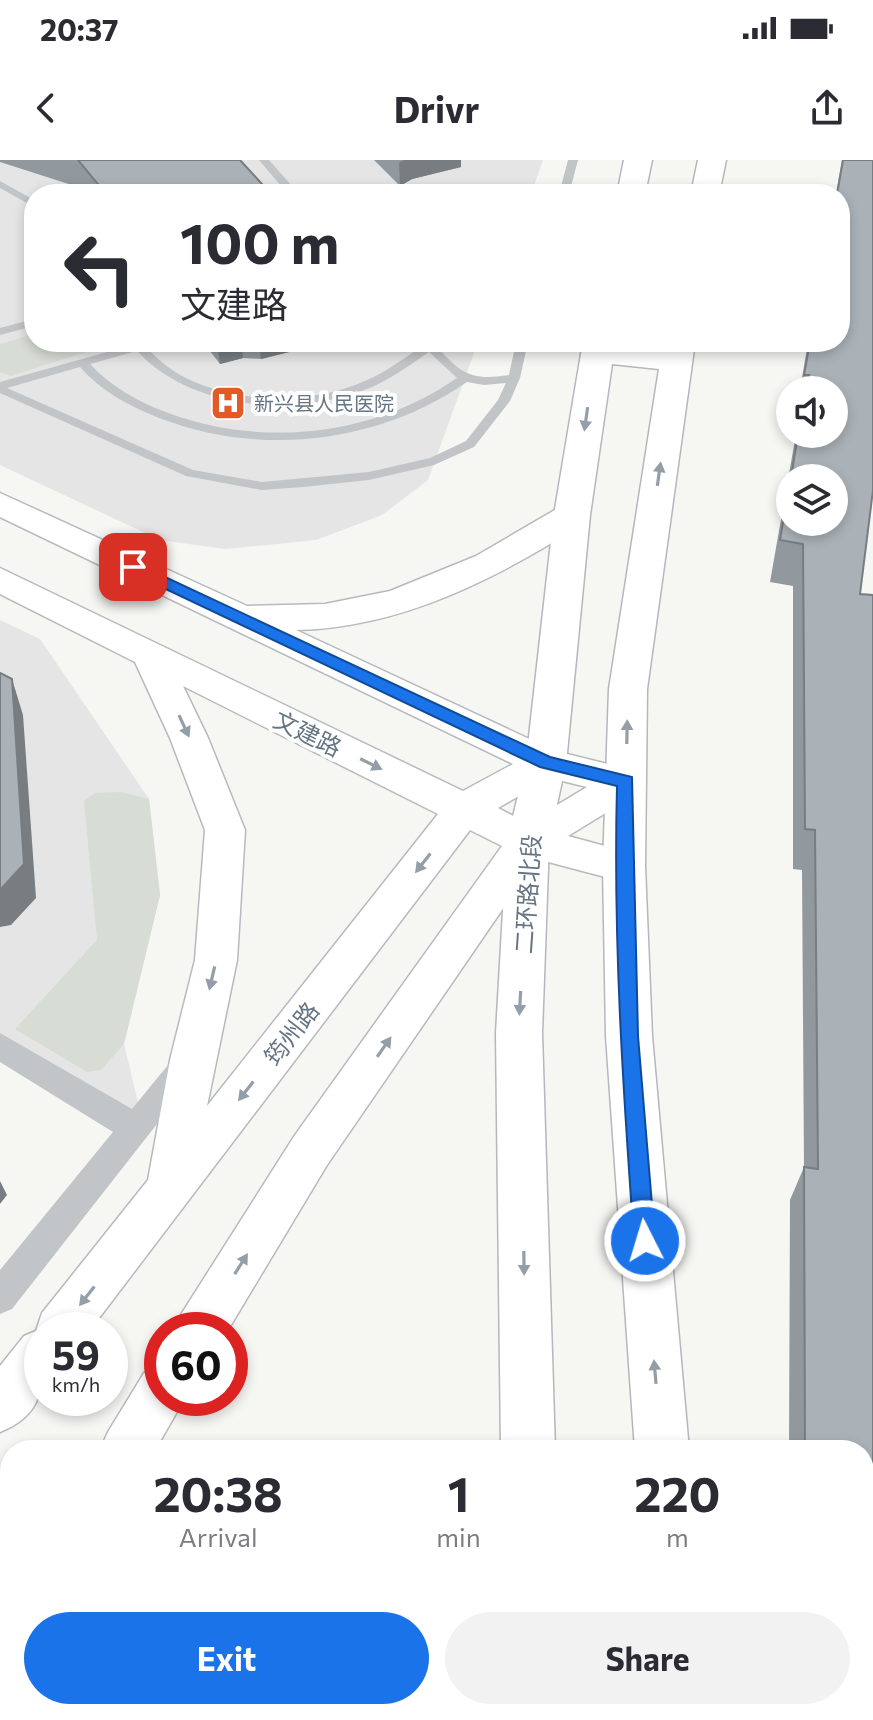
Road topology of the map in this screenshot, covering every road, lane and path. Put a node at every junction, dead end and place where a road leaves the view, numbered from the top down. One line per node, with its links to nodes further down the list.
1 (264, 160): 6 (lane)
2 (573, 160): 7 (lane)
3 (638, 160): 8 (main road)
4 (712, 160): 9 (main road)
5 (0, 184): 10 (lane)
6 (285, 184)
7 (567, 184)
8 (633, 184)
9 (707, 184)
10 (24, 198)
11 (24, 325): 12 (lane)
12 (0, 332)
13 (116, 352): 20 (lane)
14 (146, 352): 15 (lane)
15 (420, 352)
16 (438, 352): 21 (lane)
17 (520, 352): 22 (lane)
18 (596, 352): 25 (main road, 二环路北段, one-way to 25)
19 (678, 352): 30 (main road, one-way to 19)
20 (82, 363): 21 (lane); 23 (lane)
21 (465, 378): 22 (lane)
22 (514, 378): 23 (lane)
23 (0, 387)
24 (0, 504): 27 (main road)
25 (572, 515): 27 (main road); 29 (main road, 二环路北段)
26 (0, 580): 28 (main road, 文建路)
27 (240, 618): 29 (main road)
28 (150, 656): 31 (main road, 文建路, one-way to 31); 35 (main road, one-way to 35)
29 (546, 763): 30 (main road); 31 (main road, 筠州路); 32 (main road, 二环路北段)
30 (626, 782): 32 (main road); 33 (main road)
31 (464, 809): 32 (main road, 文建路); 37 (main road, 筠州路, one-way to 37)
32 (528, 841): 33 (main road, 文建路); 40 (main road, one-way to 32); 45 (main road, 二环路北段, one-way to 45)
33 (624, 866): 46 (main road, one-way to 33)
34 (0, 1046): 36 (street)
35 (192, 1060): 36 (street); 37 (main road)
36 (135, 1128): 38 (street)
37 (170, 1189): 39 (main road, 筠州路, one-way to 39)
38 (0, 1297)
39 (74, 1312)
40 (211, 1312)
41 (24, 1376): 42 (main road)
42 (0, 1407)
43 (147, 1416): 44 (main road)
44 (132, 1440)
45 (528, 1440)
46 (661, 1440)

